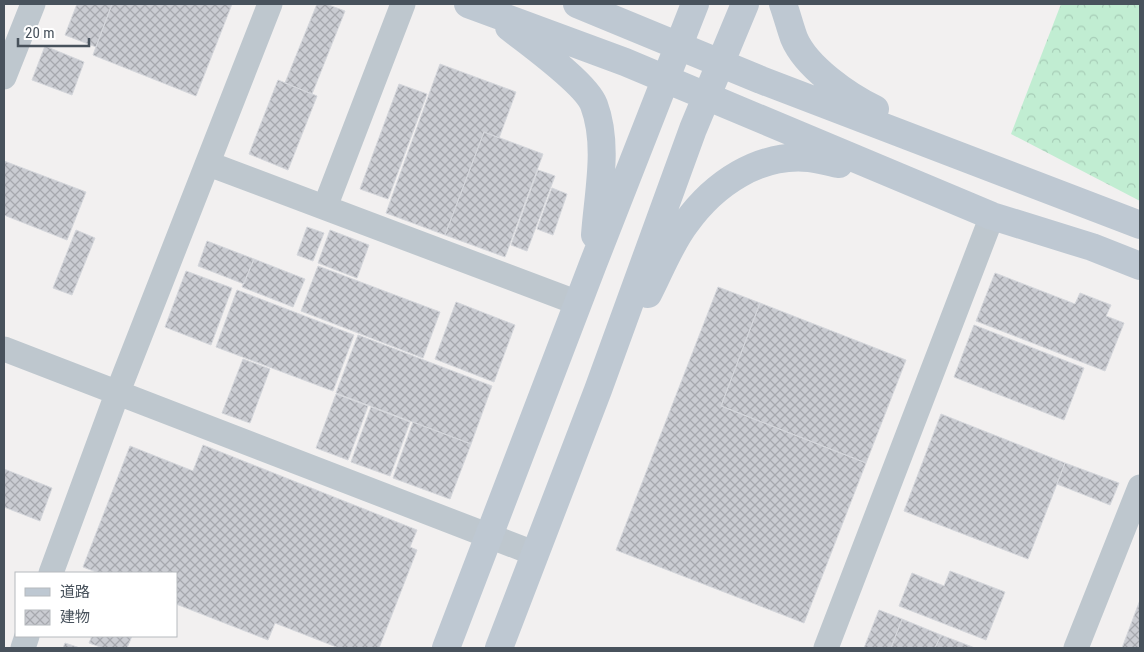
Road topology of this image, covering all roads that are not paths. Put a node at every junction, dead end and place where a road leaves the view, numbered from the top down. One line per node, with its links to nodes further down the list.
1 (32, 4): 11 (street)
2 (270, 4): 14 (street)
3 (403, 4): 17 (street)
4 (577, 4): 9 (street)
5 (695, 4): 9 (street)
6 (745, 4): 10 (street)
7 (784, 4): 16 (street)
8 (479, 8): 12 (street); 20 (street)
9 (678, 46): 10 (street); 12 (street)
10 (721, 63): 13 (street); 16 (street)
11 (4, 78)
12 (665, 79): 13 (street); 20 (street)
13 (707, 96): 15 (street); 24 (street)
14 (209, 164): 17 (street); 25 (street)
15 (889, 174): 18 (street); 24 (street)
16 (1010, 174): 19 (street)
17 (325, 207): 22 (street)
18 (992, 216): 21 (street); 32 (street)
19 (1140, 225)
20 (592, 264): 22 (street)
21 (1140, 266)
22 (578, 303): 27 (street)
23 (4, 349): 25 (street)
24 (598, 390): 28 (street)
25 (117, 394): 27 (street); 29 (street)
26 (1140, 487): 33 (street)
27 (488, 535): 28 (street); 30 (street)
28 (536, 554): 31 (street)
29 (51, 572)
30 (446, 648)
31 (499, 648)
32 (826, 648)
33 (1076, 648)

